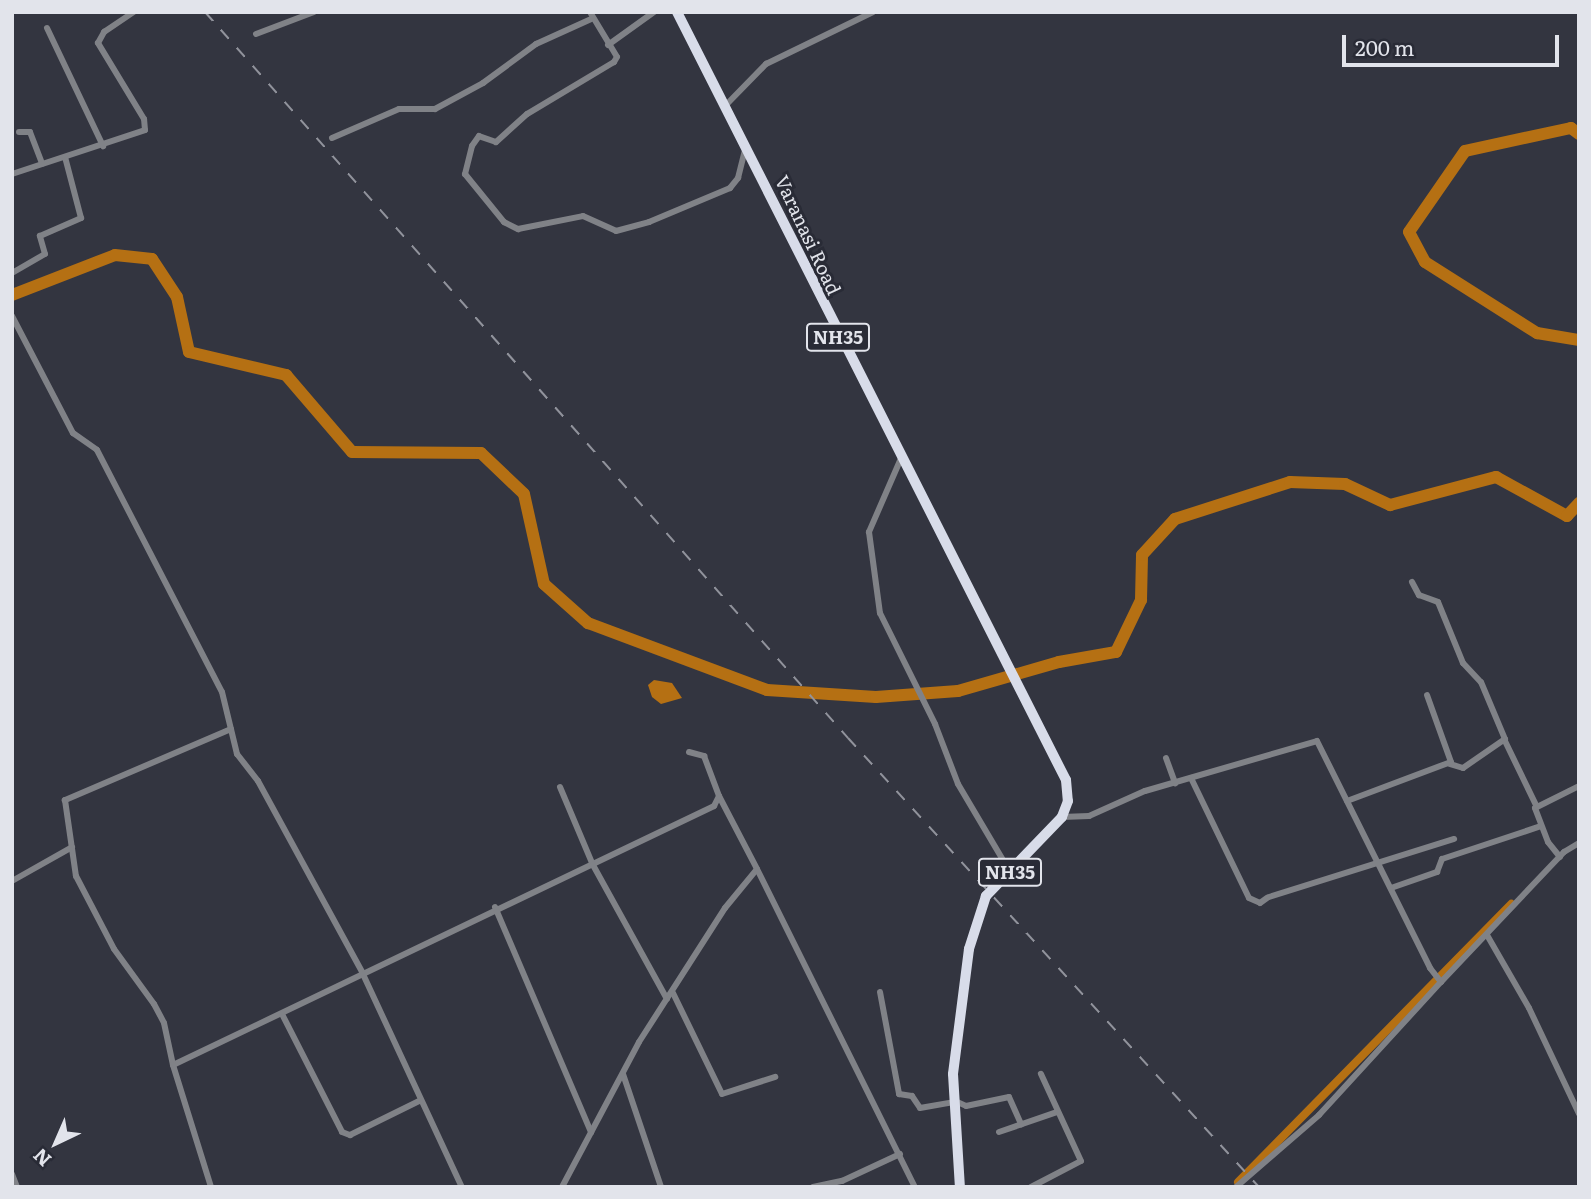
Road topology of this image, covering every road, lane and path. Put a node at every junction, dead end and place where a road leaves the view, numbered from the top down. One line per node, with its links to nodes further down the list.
1 (134, 12): 14 (street)
2 (314, 12): 8 (street)
3 (654, 12): 9 (street)
4 (677, 12): 10 (highway, Varanasi Road / NH35)
5 (873, 12): 10 (street)
6 (590, 16): 9 (street); 12 (street)
7 (47, 28): 14 (street)
8 (256, 34)
9 (608, 46): 13 (street)
10 (725, 106): 13 (highway, Varanasi Road / NH35)
11 (19, 132): 16 (street)
12 (332, 138)
13 (746, 145): 20 (highway, Varanasi Road / NH35)
14 (103, 146): 15 (street)
15 (65, 157): 16 (street); 18 (street)
16 (42, 164): 17 (street)
17 (12, 174)
18 (12, 273)
19 (13, 319): 23 (street)
20 (902, 456): 35 (highway, Varanasi Road / NH35); 44 (street)
21 (1412, 582): 24 (street)
22 (1427, 695): 27 (street)
23 (231, 729): 39 (street); 49 (street)
24 (1505, 741): 27 (street); 34 (street)
25 (689, 752): 32 (street)
26 (1166, 758): 29 (street)
27 (1450, 764): 33 (street)
28 (1191, 778): 29 (street); 33 (street); 41 (street)
29 (1175, 783): 35 (street)
30 (1579, 786): 34 (street)
31 (560, 787): 42 (street)
32 (719, 796): 42 (street); 43 (street)
33 (1348, 801): 41 (street)
34 (1536, 805): 36 (street)
35 (1062, 817): 44 (highway, NH35)
36 (1541, 826): 40 (street); 46 (street)
37 (1454, 839): 41 (street)
38 (1579, 843): 40 (street)
39 (72, 847): 45 (street); 54 (street)
40 (1558, 855): 48 (street)
41 (1377, 860): 46 (street)
42 (593, 865): 47 (street); 52 (street)
43 (757, 869): 52 (street); 65 (street)
44 (1010, 872): 59 (highway, NH35)
45 (12, 881)
46 (1391, 888): 50 (street)
47 (495, 907): 49 (street); 63 (street)
48 (1486, 935): 50 (street); 61 (street)
49 (362, 972): 53 (street); 58 (street)
50 (1440, 980): 76 (street)
51 (880, 992): 59 (street)
52 (670, 996): 55 (street); 57 (street)
53 (282, 1014): 54 (street); 58 (street)
54 (173, 1065): 69 (street)
55 (622, 1074): 63 (street); 71 (street)
56 (1041, 1074): 60 (street)
57 (775, 1077)
58 (419, 1101): 70 (street)
59 (953, 1101): 62 (street); 74 (highway, NH35)
60 (1057, 1112): 62 (street); 75 (street)
61 (1579, 1114)
62 (1021, 1124): 64 (street)
63 (591, 1132): 67 (street)
64 (999, 1132)
65 (900, 1154): 72 (street); 73 (street)
66 (12, 1174): 68 (street)
67 (563, 1186)
68 (17, 1187)
69 (211, 1187)
70 (462, 1187)
71 (662, 1187)
72 (813, 1187)
73 (915, 1187)
74 (960, 1187)
75 (1031, 1187)
76 (1236, 1187)

